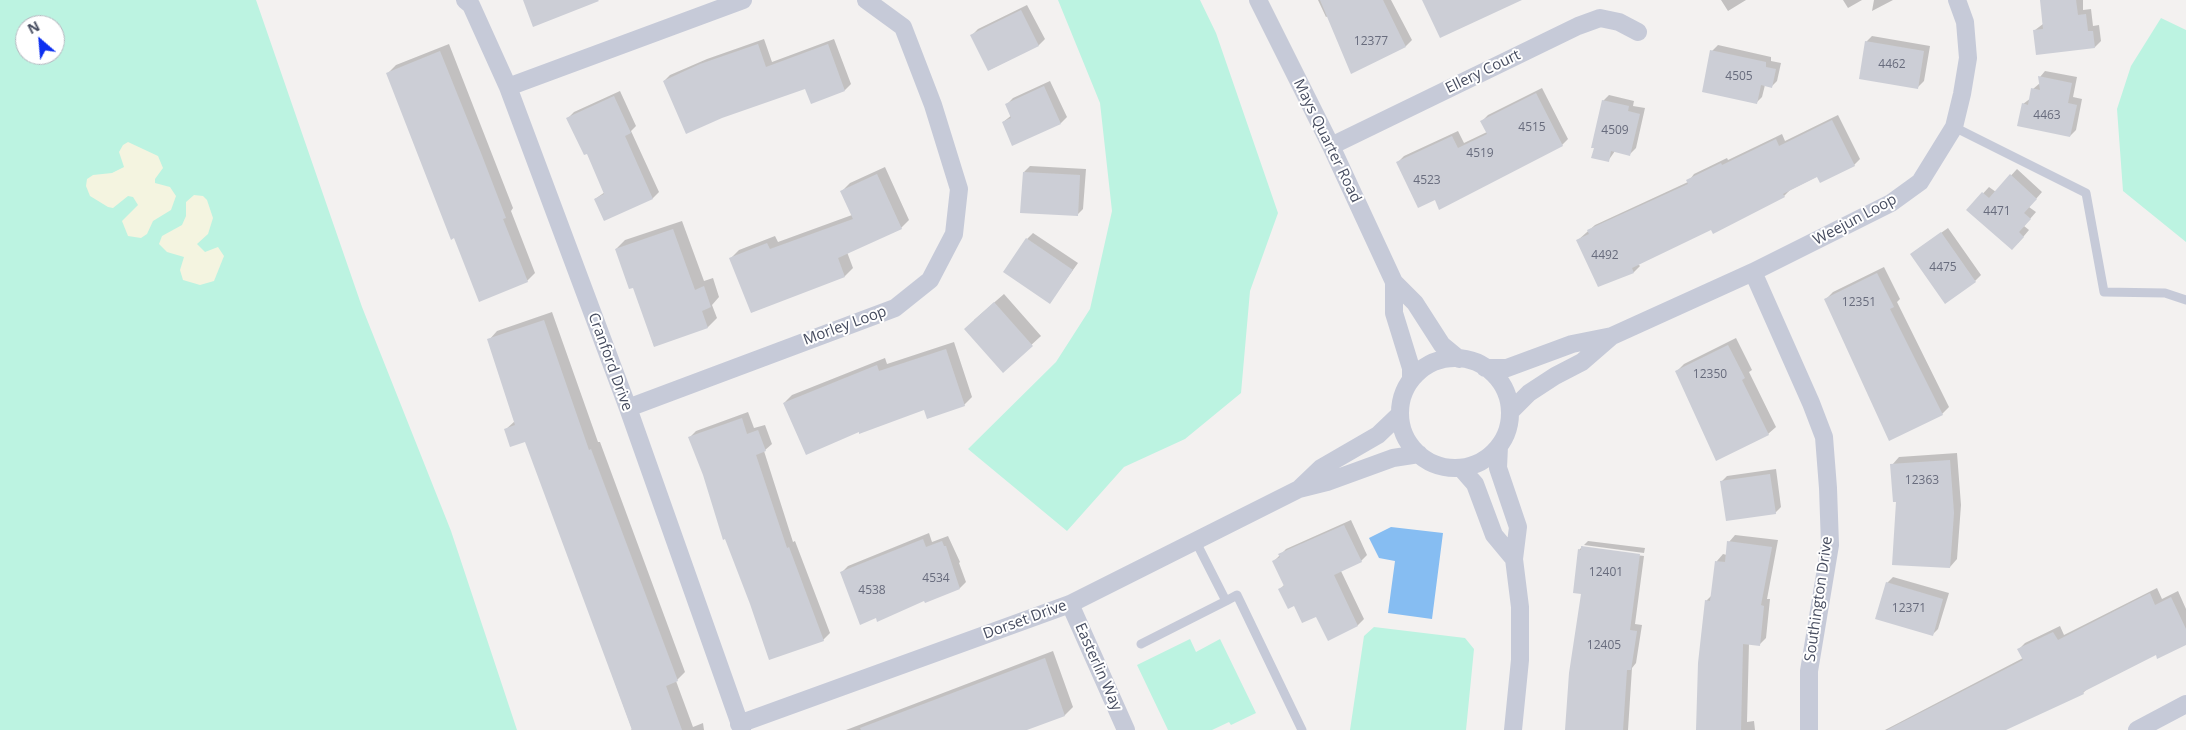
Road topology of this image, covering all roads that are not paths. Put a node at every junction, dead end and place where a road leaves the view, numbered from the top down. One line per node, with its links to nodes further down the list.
1 (465, 0): 7 (street, Cranford Drive)
2 (743, 0): 7 (street)
3 (866, 0): 17 (street, Morley Loop)
4 (1258, 0): 9 (street, Mays Quarter Road)
5 (1957, 0): 8 (street, Weejun Loop)
6 (1638, 32): 9 (street, Ellery Court)
7 (508, 87): 17 (street, Cranford Drive)
8 (1954, 127): 10 (street, Weejun Loop); 12 (lane)
9 (1331, 146): 11 (street, Mays Quarter Road)
10 (1752, 272): 13 (street, Weejun Loop); 34 (street, Southington Drive)
11 (1394, 282): 14 (street, Mays Quarter Road); 16 (street, Mays Quarter Road)
12 (2186, 300)
13 (1612, 336): 15 (street, Weejun Loop); 18 (street, Weejun Loop)
14 (1459, 359): 15 (street, Mays Quarter Road); 16 (street, Mays Quarter Road)
15 (1486, 368): 18 (street, Mays Quarter Road)
16 (1411, 380): 19 (street)
17 (628, 408): 30 (street, Cranford Drive)
18 (1510, 412): 20 (street, Mays Quarter Road)
19 (1400, 414): 21 (street); 23 (street, Dorset Drive)
20 (1499, 446): 22 (street); 25 (street, Mays Quarter Road)
21 (1419, 454): 22 (street); 23 (street, Dorset Drive)
22 (1461, 468): 25 (street)
23 (1299, 488): 24 (street, Dorset Drive)
24 (1196, 542): 26 (lane); 27 (street, Dorset Drive)
25 (1514, 559): 33 (street, Mays Quarter Road)
26 (1226, 600): 28 (lane); 32 (lane)
27 (1070, 604): 30 (street, Dorset Drive); 31 (street, Easterlin Way)
28 (1141, 644)
29 (2186, 704): 35 (street)
30 (740, 727)
31 (1126, 730)
32 (1302, 730)
33 (1513, 730)
34 (1809, 730)
35 (2138, 730)

